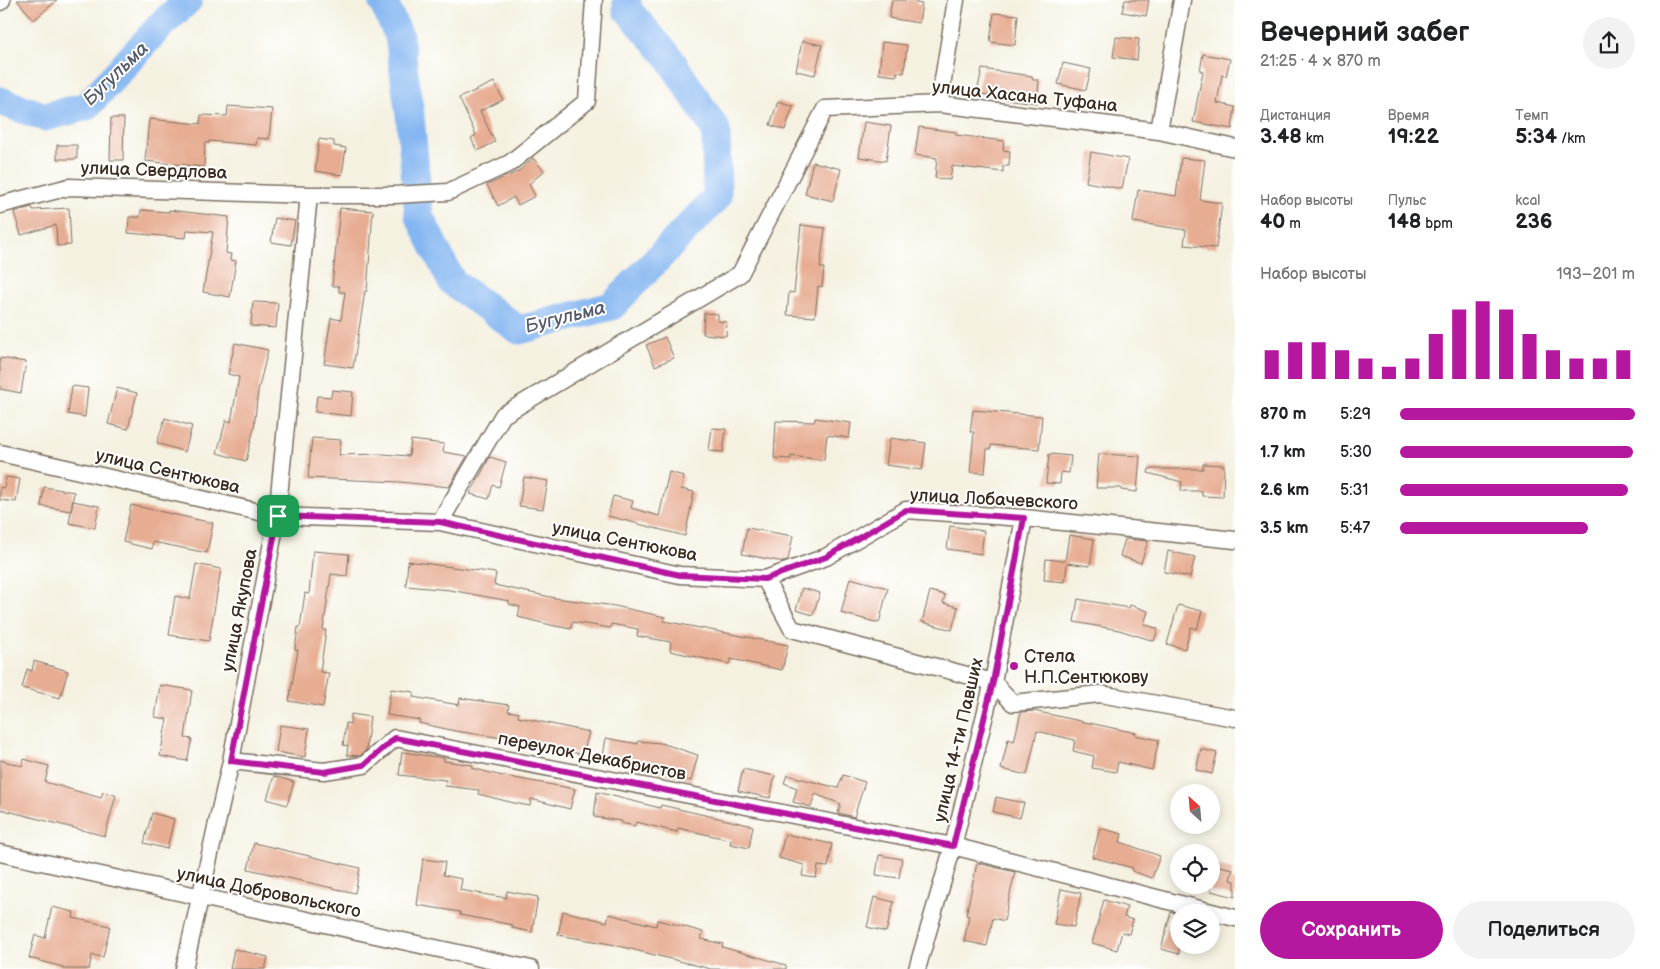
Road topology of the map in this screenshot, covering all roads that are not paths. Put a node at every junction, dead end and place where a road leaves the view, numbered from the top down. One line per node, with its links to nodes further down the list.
1 (594, 0): 7 (street, улица Свердлова)
2 (956, 0): 4 (street)
3 (1182, 0): 5 (street)
4 (939, 104): 5 (street, улица Хасана Туфана); 12 (street, улица Хасана Туфана)
5 (1160, 131): 6 (street, улица Хасана Туфана)
6 (1235, 148)
7 (309, 195): 8 (street, улица Свердлова); 10 (street, улица Якупова)
8 (0, 205)
9 (0, 453): 10 (street, улица Сентюкова)
10 (278, 516): 12 (street, улица Сентюкова); 17 (street, улица Якупова)
11 (1024, 518): 13 (street, улица Лобачевского); 14 (street, улица Лобачевского); 15 (street, улица 14-ти Павших)
12 (440, 522): 14 (street, улица Сентюкова)
13 (1235, 540)
14 (765, 579): 15 (street)
15 (993, 682): 16 (street); 18 (street, улица 14-ти Павших)
16 (1235, 718)
17 (231, 761): 18 (street, переулок Декабристов); 20 (street, улица Якупова)
18 (953, 846): 21 (street); 24 (street, улица 14-ти Павших)
19 (0, 853): 20 (street, улица Добровольского)
20 (201, 898): 22 (street, улица Якупова); 23 (street, улица Добровольского)
21 (1235, 918)
22 (184, 969)
23 (531, 969)
24 (917, 969)

